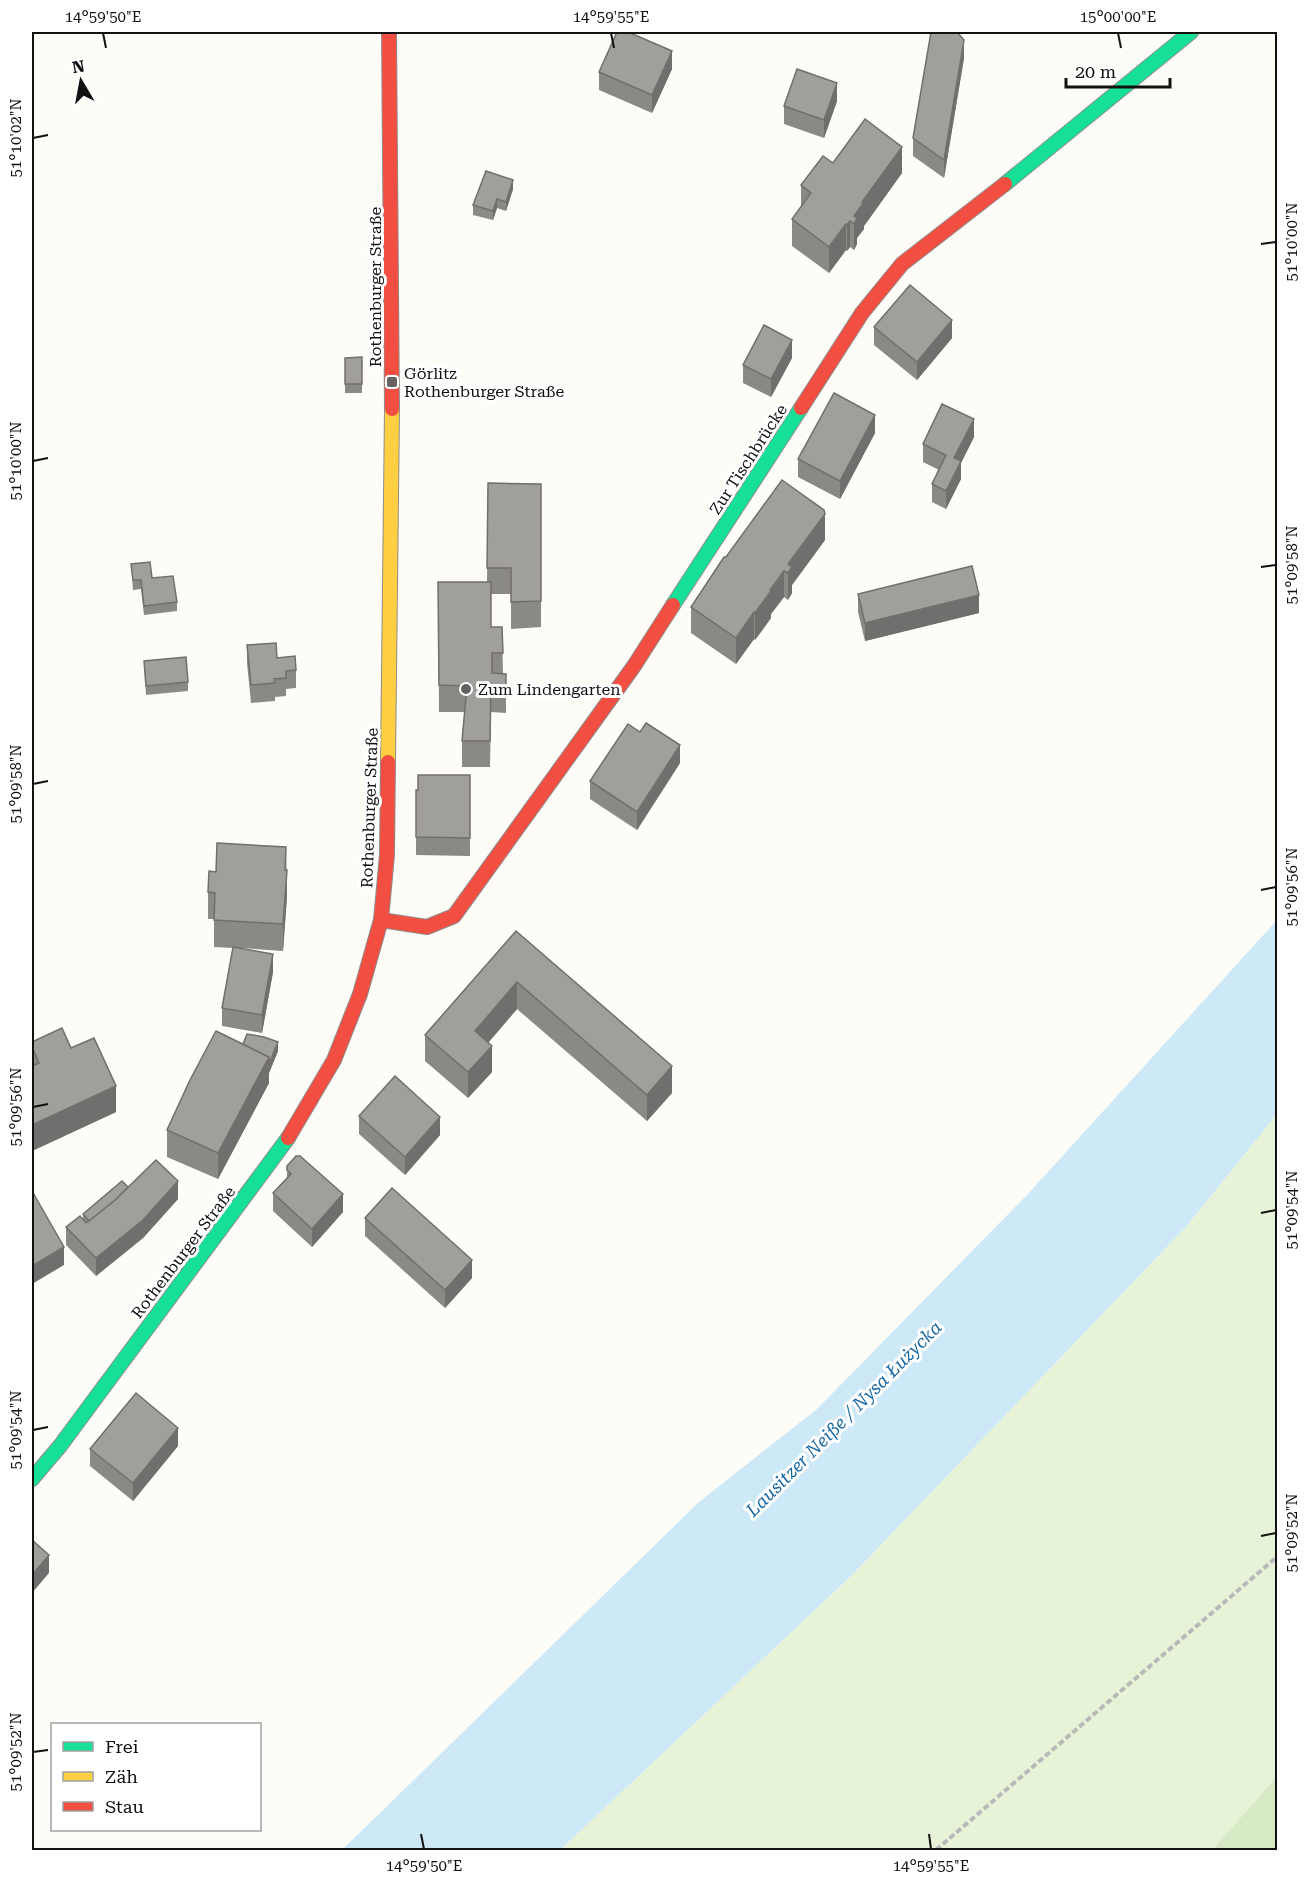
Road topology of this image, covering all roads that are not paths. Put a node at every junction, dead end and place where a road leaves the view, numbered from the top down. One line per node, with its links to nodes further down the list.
1 (389, 32): 3 (street, Rothenburger Straße)
2 (1191, 32): 3 (street, Zur Tischbrücke)
3 (381, 920): 4 (street, Rothenburger Straße)
4 (32, 1479)

